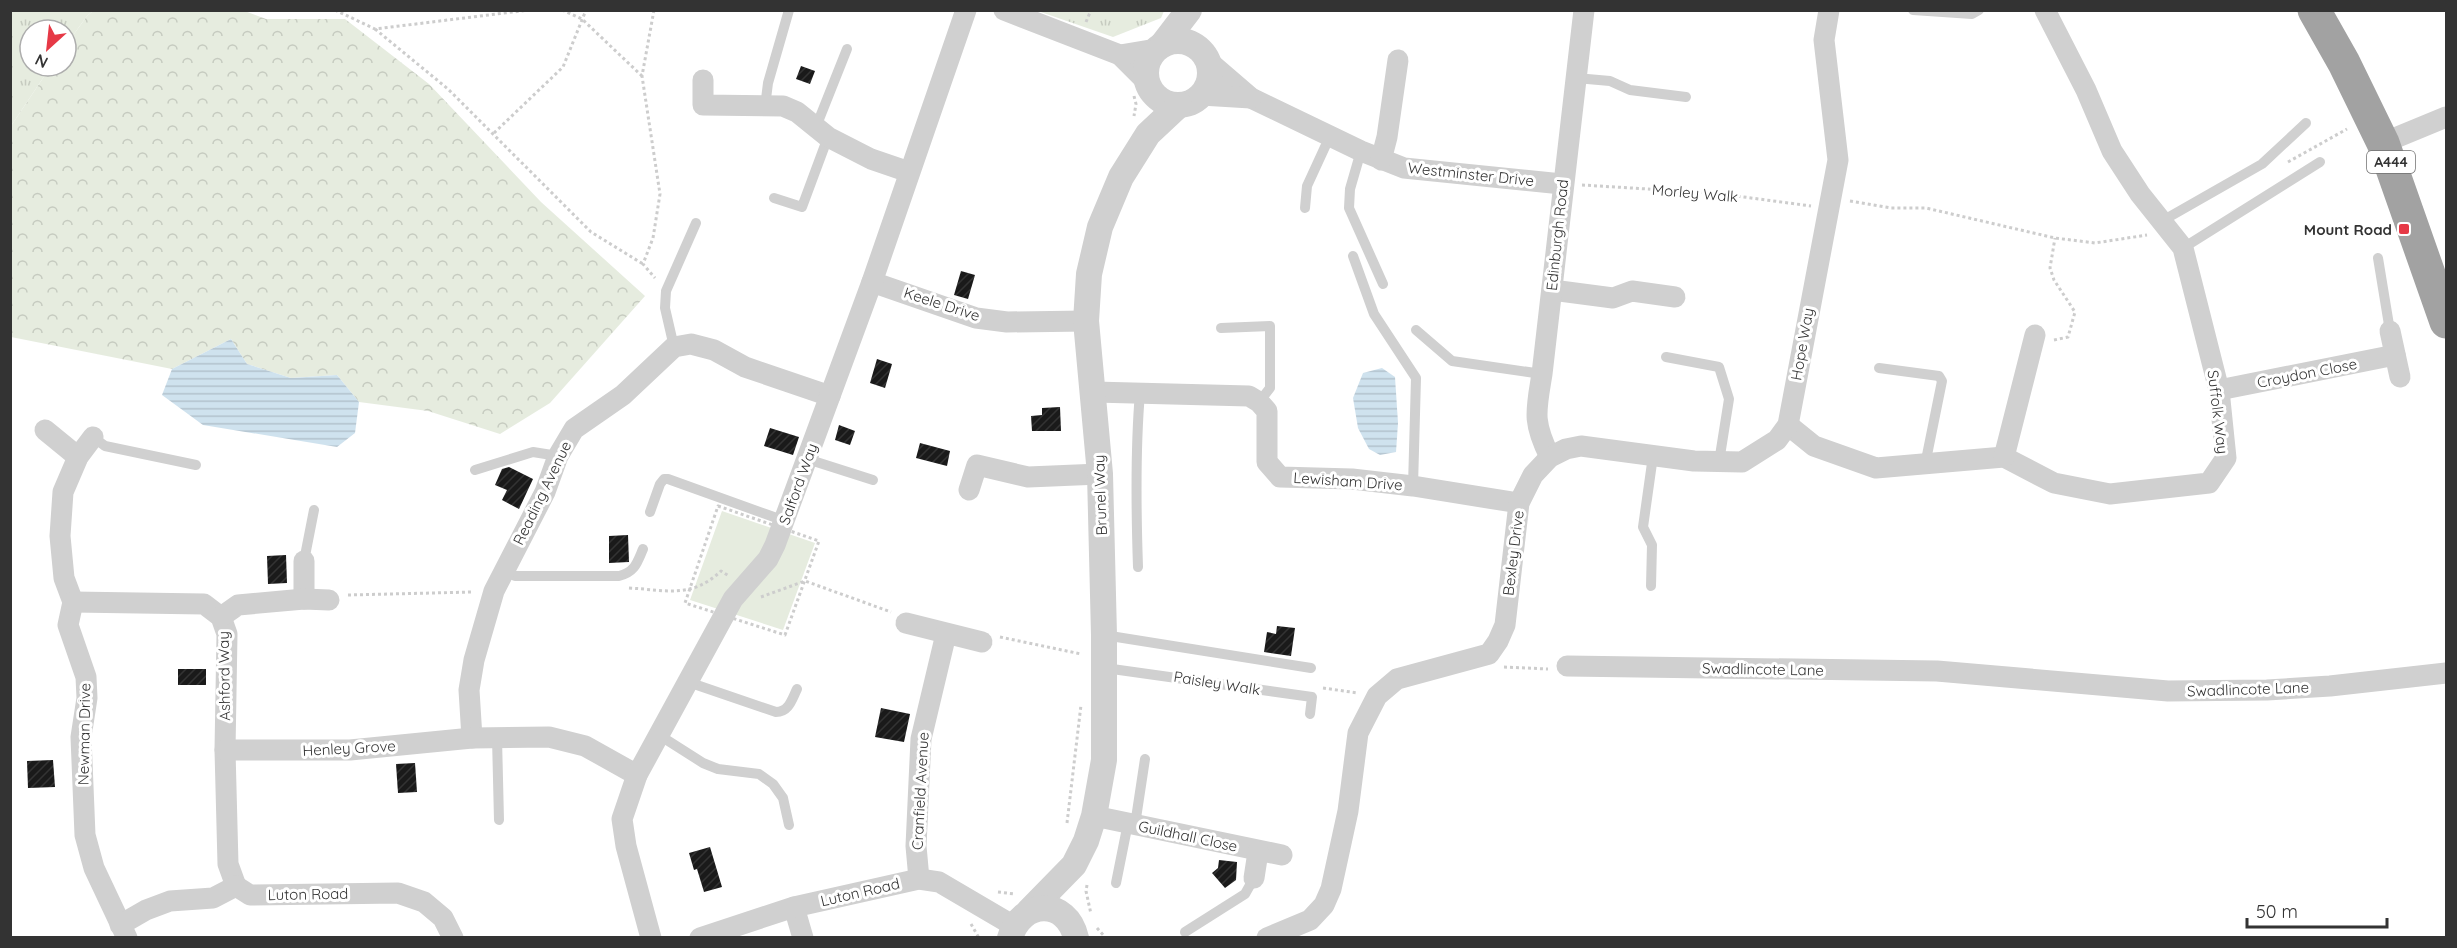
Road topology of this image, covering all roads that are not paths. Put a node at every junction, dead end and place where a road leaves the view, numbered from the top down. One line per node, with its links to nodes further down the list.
1 (789, 10): 23 (lane)
2 (966, 10): 33 (street, Salford Way)
3 (1004, 10): 14 (street)
4 (1189, 10): 12 (street)
5 (1197, 10): 15 (street)
6 (1584, 10): 17 (street, Edinburgh Road)
7 (1830, 10): 63 (street, Hope Way)
8 (1912, 10): 9 (lane)
9 (1979, 10)
10 (2045, 10): 38 (street, Suffolk Way)
11 (2314, 10): 26 (highway, A444)
12 (1160, 46): 14 (street); 15 (street); 19 (street)
13 (847, 49): 27 (lane)
14 (1120, 55): 19 (street)
15 (1205, 56): 21 (street, Westminster Drive); 22 (street)
16 (1398, 60): 31 (street)
17 (1576, 78): 20 (lane); 34 (street, Edinburgh Road)
18 (703, 80): 23 (street)
19 (1149, 87): 22 (street); 28 (street, Brunel Way)
20 (1686, 97)
21 (1251, 98): 22 (street, Westminster Drive); 29 (street, Westminster Drive)
22 (1190, 100): 28 (street, Brunel Way)
23 (765, 107): 27 (street)
24 (2446, 117): 26 (street)
25 (2306, 123): 38 (lane)
26 (2377, 130): 47 (highway, A444)
27 (822, 132): 33 (street); 35 (lane)
28 (1148, 134): 46 (street, Brunel Way)
29 (1330, 136): 30 (street, Westminster Drive); 36 (lane)
30 (1361, 151): 31 (street, Westminster Drive); 43 (lane)
31 (1381, 160): 34 (street, Westminster Drive)
32 (2320, 162): 39 (lane)
33 (909, 172): 42 (street, Salford Way)
34 (1562, 184): 44 (street, Edinburgh Road)
35 (774, 198)
36 (1305, 208)
37 (696, 224): 52 (lane)
38 (2165, 225): 39 (street, Suffolk Way)
39 (2183, 248): 58 (street, Suffolk Way)
40 (1353, 256): 78 (lane)
41 (2378, 258): 50 (lane)
42 (872, 282): 46 (street, Keele Drive); 61 (street, Salford Way)
43 (1383, 284)
44 (1552, 290): 45 (street); 56 (street, Edinburgh Road)
45 (1675, 297)
46 (1086, 321): 59 (street, Brunel Way)
47 (2446, 322)
48 (1221, 328): 62 (lane)
49 (1416, 330): 56 (lane)
50 (2390, 331): 53 (street)
51 (2033, 340): 70 (street)
52 (674, 347): 61 (street); 66 (street, Reading Avenue)
53 (2395, 355): 57 (street); 58 (street, Croydon Close)
54 (1666, 357): 72 (lane)
55 (1879, 368): 74 (lane)
56 (1542, 374): 69 (street, Edinburgh Road)
57 (2400, 377)
58 (2219, 390): 70 (street, Suffolk Way)
59 (1094, 392): 60 (street); 76 (street, Brunel Way)
60 (1140, 393): 62 (street); 86 (lane)
61 (830, 396): 71 (street, Salford Way)
62 (1259, 402): 78 (street, Lewisham Drive)
63 (1788, 425): 72 (street); 74 (street)
64 (45, 430): 68 (street)
65 (93, 437): 68 (street, Newman Drive); 73 (lane)
66 (558, 456): 75 (lane); 87 (street, Reading Avenue)
67 (1653, 456): 69 (street); 72 (street); 88 (lane)
68 (78, 457): 91 (street, Newman Drive)
69 (1550, 457): 80 (street, Bexley Drive)
70 (2004, 457): 74 (street)
71 (807, 459): 77 (lane); 83 (street, Salford Way)
72 (1719, 462)
73 (196, 465)
74 (1925, 465)
75 (475, 470)
76 (1100, 474): 79 (street); 95 (street, Brunel Way)
77 (873, 480)
78 (1413, 486): 80 (street, Lewisham Drive)
79 (969, 490)
80 (1519, 503): 130 (street, Bexley Drive)
81 (314, 510): 85 (lane)
82 (650, 512): 83 (lane)
83 (784, 524): 101 (street, Salford Way)
84 (643, 549): 87 (lane)
85 (304, 561): 89 (street)
86 (1138, 567)
87 (504, 571): 105 (street, Reading Avenue)
88 (1651, 586)
89 (303, 599): 90 (street); 92 (street)
90 (329, 600)
91 (73, 602): 92 (street, Ashford Way); 124 (street, Newman Drive)
92 (221, 617): 107 (street, Ashford Way)
93 (906, 623): 94 (street)
94 (946, 634): 96 (street); 118 (street, Cranfield Avenue)
95 (1104, 635): 97 (street, Brunel Way); 99 (lane)
96 (982, 642)
97 (1095, 661): 103 (lane, Paisley Walk); 110 (street, Brunel Way)
98 (1567, 666): 100 (street, Swadlincote Lane)
99 (1311, 668)
100 (2446, 672)
101 (688, 682): 102 (lane); 104 (street, Salford Way)
102 (797, 689)
103 (1310, 714)
104 (659, 735): 109 (street, Salford Way); 113 (lane)
105 (472, 738): 106 (street, Henley Grove); 107 (street, Henley Grove)
106 (497, 738): 109 (street, Henley Grove); 111 (lane)
107 (225, 750): 120 (street, Ashford Way)
108 (1145, 759): 112 (lane)
109 (637, 775): 127 (street, Salford Way)
110 (1094, 816): 112 (street, Guildhall Close); 116 (street, Brunel Way)
111 (499, 820)
112 (1132, 824): 114 (street, Guildhall Close); 119 (lane)
113 (789, 825)
114 (1258, 852): 115 (street, Guildhall Close); 117 (street)
115 (1282, 855)
116 (1074, 865): 122 (street, Brunel Way); 123 (street, Brunel Way)
117 (1254, 878): 125 (lane)
118 (919, 879): 121 (street, Luton Road); 122 (street, Luton Road)
119 (1116, 883)
120 (236, 886): 124 (street); 126 (street, Luton Road)
121 (794, 907): 128 (street, Luton Road); 129 (street)
122 (1018, 925): 123 (street)
123 (1073, 929)
124 (124, 931)
125 (1185, 932)
126 (453, 938)
127 (651, 938)
128 (700, 938)
129 (803, 938)
130 (1267, 938)

